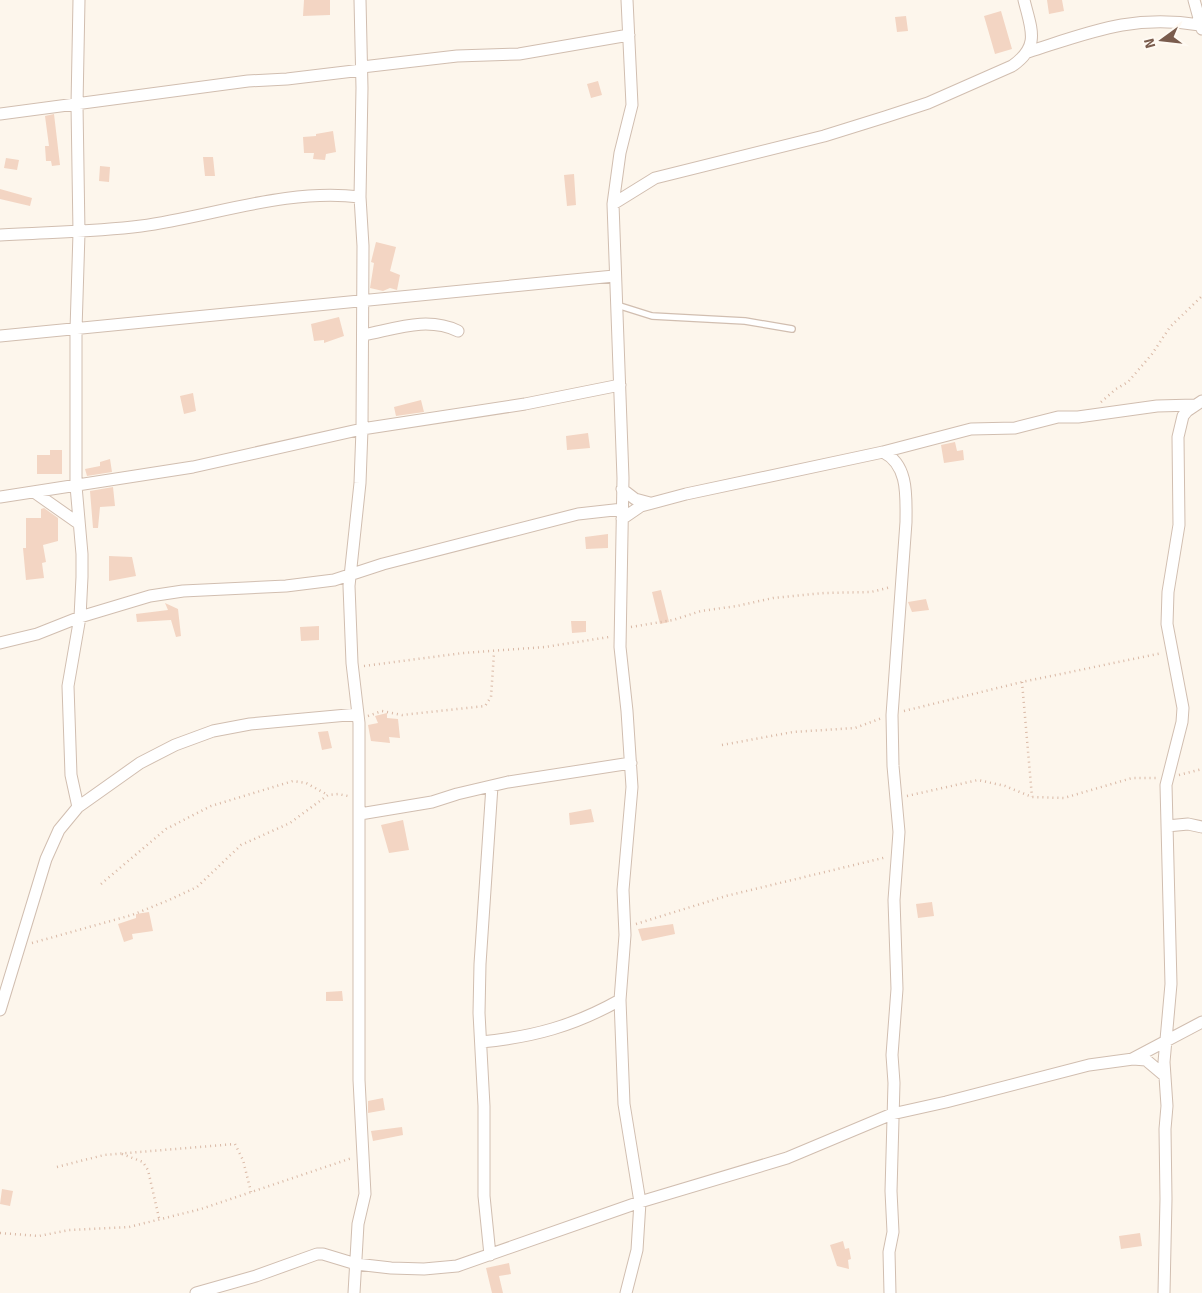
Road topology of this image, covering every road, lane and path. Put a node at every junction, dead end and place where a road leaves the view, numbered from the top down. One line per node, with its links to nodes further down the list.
1 (79, 0): 10 (street)
2 (360, 0): 9 (street)
3 (627, 0): 7 (street)
4 (1024, 0): 8 (street)
5 (1195, 0): 6 (street)
6 (1201, 28): 8 (street)
7 (629, 35): 9 (street); 13 (street)
8 (1028, 52): 13 (street)
9 (362, 69): 10 (street); 12 (street)
10 (76, 104): 11 (street); 14 (street)
11 (0, 114)
12 (360, 197): 14 (street); 18 (street)
13 (613, 204): 16 (street)
14 (79, 233): 15 (street); 21 (street)
15 (0, 236)
16 (614, 276): 18 (street); 19 (street)
17 (1202, 296): 27 (path)
18 (362, 300): 21 (street); 24 (street)
19 (615, 305): 20 (lane); 25 (street)
20 (792, 329)
21 (76, 330): 23 (street); 30 (street)
22 (458, 331): 24 (street)
23 (0, 336)
24 (363, 336): 28 (street)
25 (620, 385): 28 (street); 31 (street)
26 (1198, 403): 27 (street); 42 (street)
27 (1094, 414): 29 (street)
28 (362, 428): 30 (street); 37 (street)
29 (883, 452): 34 (street); 38 (street)
30 (76, 486): 32 (street); 36 (street)
31 (622, 489): 34 (street); 35 (street)
32 (34, 492): 33 (street); 36 (street)
33 (0, 497)
34 (652, 503): 35 (street)
35 (622, 514): 37 (street); 40 (street)
36 (78, 522): 39 (street)
37 (350, 576): 39 (street); 44 (street)
38 (903, 583): 40 (path); 46 (street)
39 (80, 617): 41 (street); 57 (street)
40 (620, 631): 43 (path); 49 (street)
41 (0, 643)
42 (1171, 648): 45 (path); 51 (street)
43 (494, 652): 44 (path); 47 (path)
44 (353, 667): 47 (street)
45 (1022, 682): 46 (path); 54 (path)
46 (892, 715): 48 (path); 55 (street)
47 (358, 718): 56 (street); 57 (street)
48 (722, 745)
49 (631, 764): 52 (street); 63 (street)
50 (1202, 769): 51 (path)
51 (1168, 778): 54 (path); 59 (street)
52 (492, 786): 58 (street); 69 (street)
53 (328, 796): 56 (path); 62 (path); 64 (path)
54 (1032, 797): 55 (path)
55 (897, 798): 61 (street)
56 (359, 799): 58 (street)
57 (78, 807): 64 (street)
58 (360, 814): 74 (street)
59 (1167, 826): 60 (street); 68 (street)
60 (1202, 827)
61 (897, 855): 63 (path); 72 (street)
62 (101, 884)
63 (625, 928): 65 (street)
64 (21, 946): 66 (street)
65 (620, 1000): 69 (street); 77 (street)
66 (0, 1010)
67 (1202, 1022): 68 (street)
68 (1165, 1041): 70 (street); 71 (street)
69 (481, 1042): 80 (street)
70 (1132, 1059): 71 (street); 72 (street)
71 (1165, 1076): 86 (street)
72 (892, 1114): 77 (street); 85 (street)
73 (121, 1154): 75 (path); 76 (path); 78 (path)
74 (363, 1154): 76 (path); 81 (street)
75 (57, 1167)
76 (251, 1192): 78 (path)
77 (640, 1202): 80 (street); 84 (street)
78 (159, 1218): 79 (path)
79 (0, 1232)
80 (490, 1255): 81 (street)
81 (356, 1264): 82 (street); 83 (street)
82 (196, 1293)
83 (354, 1293)
84 (626, 1293)
85 (890, 1293)
86 (1164, 1293)

